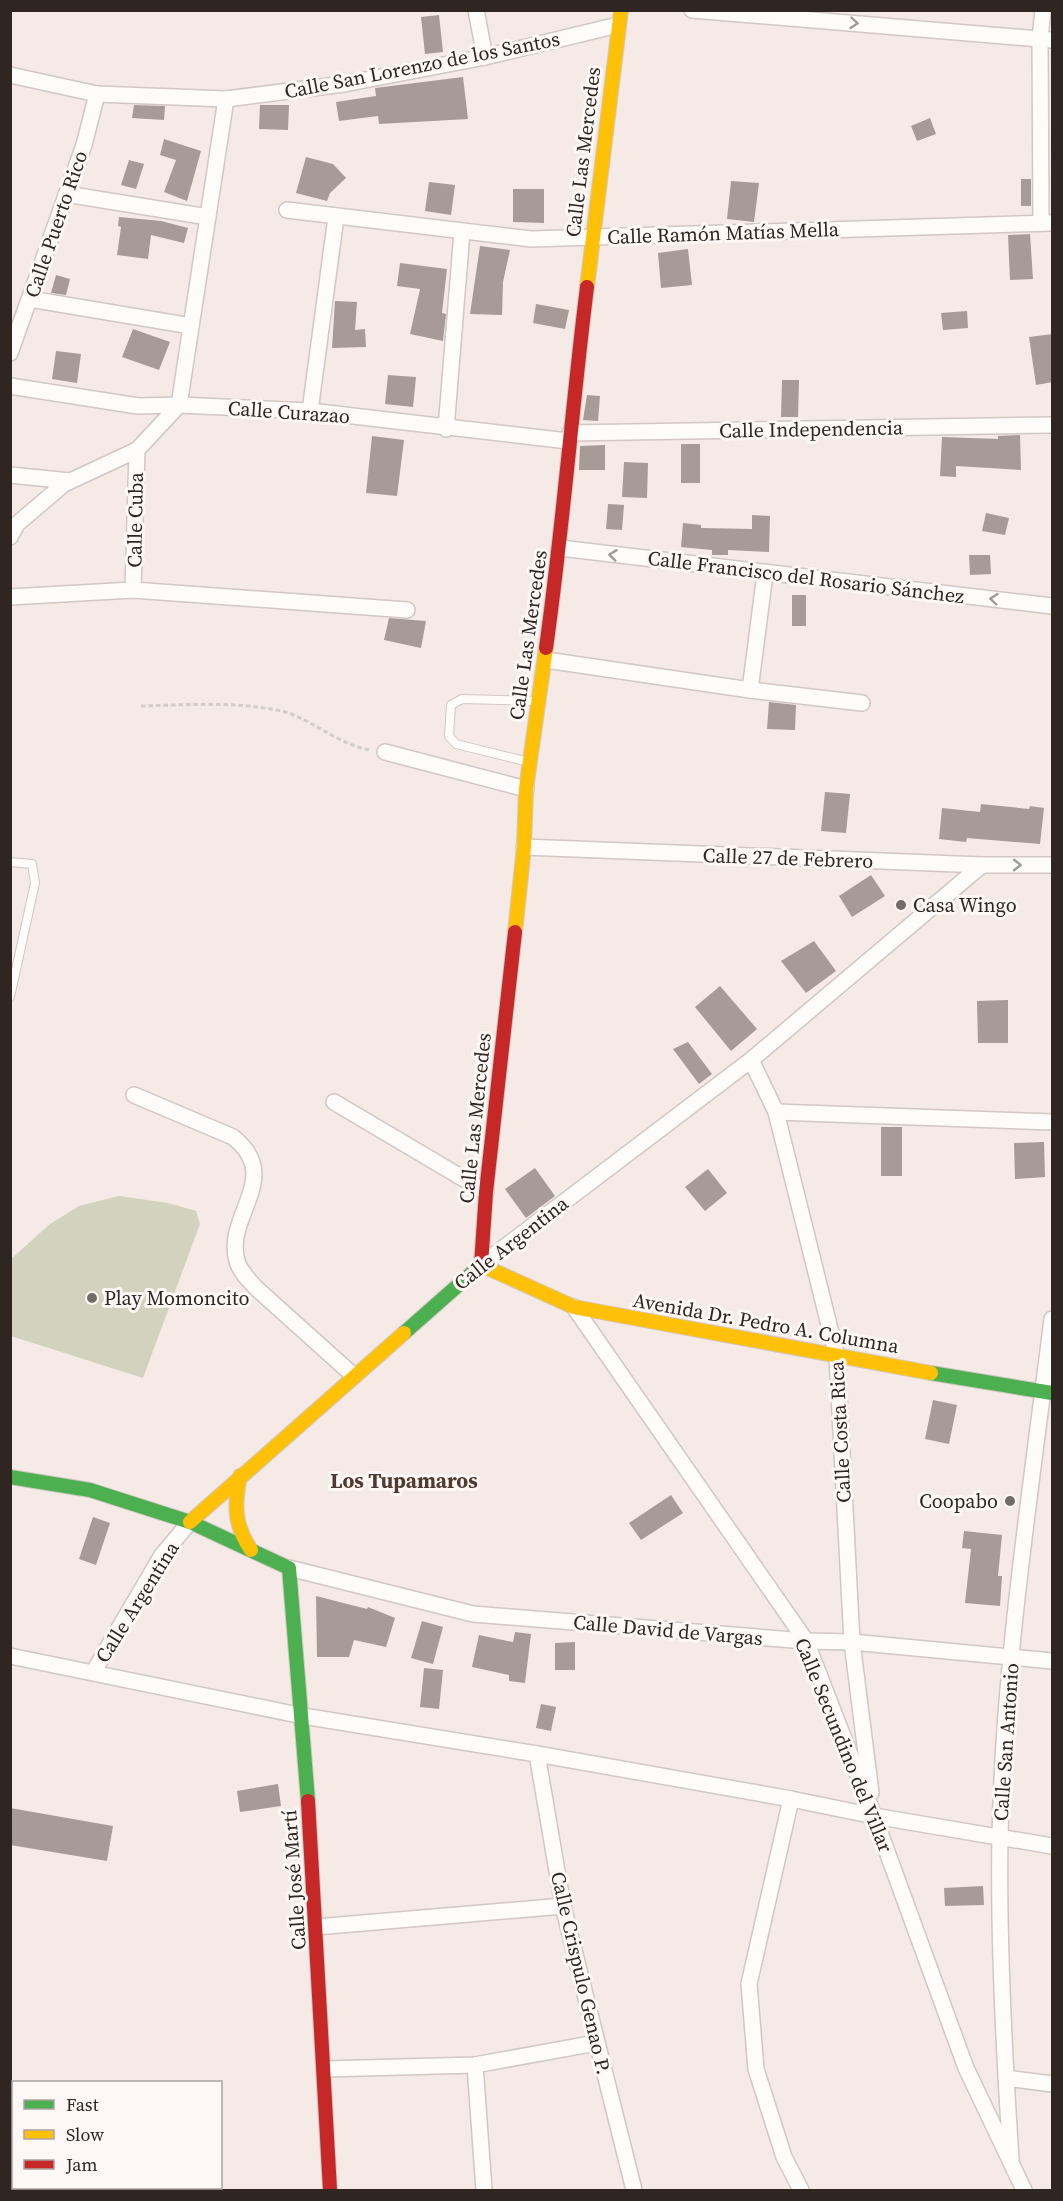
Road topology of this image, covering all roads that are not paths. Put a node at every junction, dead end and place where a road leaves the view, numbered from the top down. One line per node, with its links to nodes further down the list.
1 (476, 10): 6 (street)
2 (692, 10): 5 (street, one-way to 5)
3 (1043, 10): 5 (street)
4 (620, 18): 6 (street, Calle San Lorenzo de los Santos); 16 (street, Calle Las Mercedes)
5 (1047, 39): 14 (street)
6 (484, 57): 9 (street, Calle San Lorenzo de los Santos)
7 (10, 75): 8 (street, Calle San Lorenzo de los Santos)
8 (98, 94): 9 (street, Calle San Lorenzo de los Santos); 10 (street, Calle Puerto Rico)
9 (226, 99): 13 (street)
10 (66, 194): 13 (street); 17 (street, Calle Puerto Rico)
11 (287, 210): 12 (street, Calle Ramón Matías Mella)
12 (336, 217): 15 (street, Calle Ramón Matías Mella); 22 (street)
13 (208, 218): 18 (street)
14 (1047, 223): 16 (street, Calle Ramón Matías Mella)
15 (462, 232): 16 (street, Calle Ramón Matías Mella); 24 (street)
16 (592, 236): 25 (street, Calle Las Mercedes)
17 (30, 298): 18 (street); 19 (street, Calle Puerto Rico)
18 (191, 326): 21 (street)
19 (10, 353)
20 (10, 386): 21 (street, Calle Curazao)
21 (179, 405): 22 (street, Calle Curazao); 26 (street)
22 (310, 411): 24 (street, Calle Curazao)
23 (1053, 425): 25 (street, Calle Independencia)
24 (446, 429): 25 (street, Calle Curazao)
25 (569, 437): 30 (street, Calle Las Mercedes)
26 (137, 450): 28 (street); 32 (street, Calle Cuba)
27 (10, 476): 28 (street)
28 (70, 481): 29 (street)
29 (10, 537)
30 (560, 548): 31 (street, Calle Francisco del Rosario Sánchez, one-way to 30); 36 (street, Calle Las Mercedes)
31 (765, 574): 34 (street, Calle Francisco del Rosario Sánchez, one-way to 31); 37 (street)
32 (133, 590): 33 (street); 35 (street)
33 (10, 597)
34 (1053, 606)
35 (407, 610)
36 (546, 660): 37 (street); 38 (street, Calle Las Mercedes)
37 (750, 690): 39 (street)
38 (540, 701): 41 (street, Calle Las Mercedes); 41 (lane)
39 (862, 703)
40 (384, 752): 42 (street)
41 (530, 762): 42 (street, Calle Las Mercedes)
42 (526, 789): 43 (street, Calle Las Mercedes)
43 (524, 848): 46 (street, Calle 27 de Febrero); 53 (street, Calle Las Mercedes)
44 (10, 862): 47 (lane)
45 (1053, 865): 46 (street, Calle 27 de Febrero, one-way to 45)
46 (982, 866): 48 (street, Calle Argentina)
47 (10, 997)
48 (751, 1060): 51 (street, Calle Costa Rica); 54 (street, Calle Argentina)
49 (134, 1095): 58 (street)
50 (334, 1102): 53 (street)
51 (776, 1112): 52 (street); 57 (street, Calle Costa Rica)
52 (1053, 1122)
53 (486, 1192): 54 (street, Calle Las Mercedes)
54 (481, 1265): 55 (street, Avenida Dr. Pedro A. Columna); 58 (street, Calle Argentina)
55 (574, 1307): 57 (street, Avenida Dr. Pedro A. Columna); 65 (street, Calle Secundino del Villar)
56 (1053, 1319): 59 (street, Calle San Antonio)
57 (837, 1357): 59 (street, Avenida Dr. Pedro A. Columna); 66 (street, Calle Costa Rica)
58 (354, 1376): 60 (street, Calle Argentina)
59 (1048, 1392): 68 (street, Calle San Antonio)
60 (240, 1476): 62 (street, Calle Argentina); 63 (street)
61 (10, 1477): 62 (street)
62 (190, 1522): 63 (street); 70 (street, Calle Argentina)
63 (251, 1550): 64 (street)
64 (289, 1568): 65 (street, Calle David de Vargas); 71 (street, Calle José Martí)
65 (806, 1641): 66 (street, Calle David de Vargas); 74 (street, Calle Secundino del Villar)
66 (852, 1642): 68 (street, Calle David de Vargas); 74 (street, Calle Costa Rica)
67 (10, 1656): 70 (street)
68 (1012, 1657): 69 (street, Calle David de Vargas); 75 (street, Calle San Antonio)
69 (1053, 1661)
70 (94, 1671): 71 (street)
71 (303, 1716): 72 (street); 78 (street, Calle José Martí)
72 (537, 1754): 73 (street); 77 (street, Calle Crispulo Genao P.)
73 (791, 1799): 74 (street); 88 (street)
74 (874, 1816): 75 (street); 84 (street, Calle Secundino del Villar)
75 (1000, 1837): 76 (street); 82 (street, Calle San Antonio)
76 (1053, 1846)
77 (564, 1906): 78 (street); 79 (street, Calle Crispulo Genao P.)
78 (316, 1926): 81 (street, Calle José Martí)
79 (596, 2043): 80 (street); 87 (street, Calle Crispulo Genao P.)
80 (475, 2065): 81 (street); 86 (street)
81 (325, 2068): 85 (street, Calle José Martí)
82 (1006, 2078): 83 (street); 84 (street, Calle San Antonio)
83 (1053, 2084)
84 (1011, 2168): 89 (street, Calle Secundino del Villar)
85 (330, 2190)
86 (484, 2190)
87 (634, 2190)
88 (801, 2190)
89 (1024, 2190)

